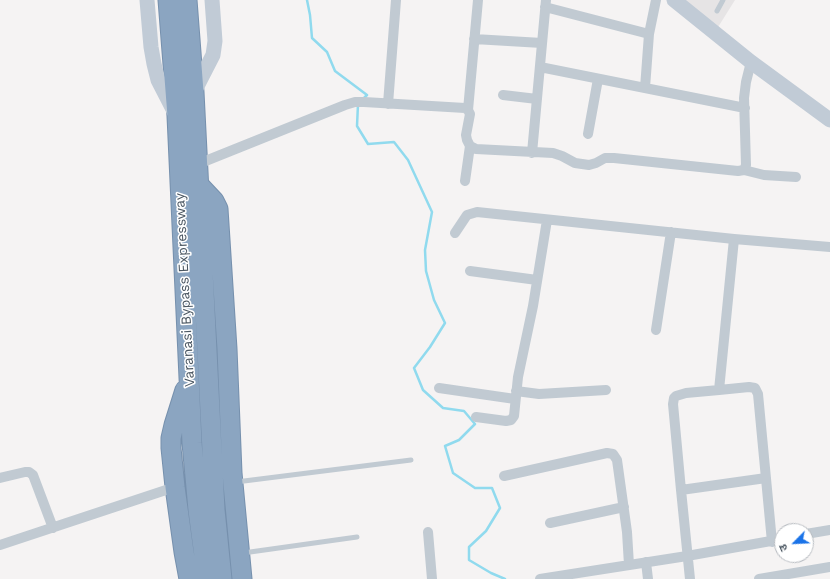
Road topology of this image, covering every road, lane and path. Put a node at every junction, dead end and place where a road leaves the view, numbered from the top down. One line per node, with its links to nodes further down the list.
1 (147, 0): 25 (street)
2 (168, 0): 25 (highway, Varanasi Bypass Expressway)
3 (187, 0): 19 (highway, Varanasi Bypass Expressway)
4 (212, 0): 19 (street)
5 (396, 0): 22 (street)
6 (478, 0): 13 (street)
7 (656, 0): 12 (street)
8 (723, 0): 11 (lane)
9 (677, 1): 15 (street)
10 (545, 3): 12 (street); 14 (street)
11 (717, 11)
12 (649, 34): 18 (street)
13 (474, 39): 14 (street); 24 (street)
14 (542, 43): 16 (street)
15 (751, 62): 23 (street); 26 (street)
16 (540, 67): 17 (street); 21 (street)
17 (598, 79): 18 (street); 27 (street)
18 (645, 88): 23 (street)
19 (194, 92): 30 (highway, Varanasi Bypass Expressway)
20 (503, 95): 21 (street)
21 (537, 99): 29 (street)
22 (388, 104): 24 (street); 30 (street)
23 (745, 108): 31 (street)
24 (468, 110): 28 (street)
25 (177, 116): 43 (highway, Varanasi Bypass Expressway)
26 (830, 120)
27 (588, 134)
28 (470, 146): 29 (street); 33 (street)
29 (532, 152): 31 (street)
30 (198, 164): 34 (highway, Varanasi Bypass Expressway)
31 (744, 170): 32 (street)
32 (796, 177)
33 (465, 181)
34 (199, 185): 53 (highway); 73 (highway, Varanasi Bypass Expressway)
35 (547, 220): 36 (street); 37 (street); 41 (street)
36 (671, 232): 38 (street); 42 (street)
37 (455, 233)
38 (734, 239): 39 (street); 46 (street)
39 (830, 247)
40 (470, 271): 41 (street)
41 (537, 280): 47 (street)
42 (656, 330)
43 (189, 377): 54 (highway); 72 (highway, Varanasi Bypass Expressway)
44 (439, 388): 47 (street)
45 (606, 390): 47 (street)
46 (719, 390): 52 (street); 55 (street)
47 (516, 395): 48 (street)
48 (476, 418)
49 (411, 460): 53 (lane)
50 (504, 476): 56 (street)
51 (0, 478): 59 (street)
52 (766, 478): 55 (street); 58 (street)
53 (233, 482): 66 (highway)
54 (175, 487): 59 (street); 71 (highway)
55 (680, 490): 67 (street)
56 (624, 507): 57 (street); 69 (street)
57 (550, 523)
58 (774, 523)
59 (53, 528): 65 (street)
60 (830, 530): 62 (street)
61 (428, 532): 75 (street)
62 (814, 533)
63 (357, 538): 66 (lane)
64 (774, 541): 67 (street)
65 (0, 545)
66 (240, 553): 74 (highway)
67 (687, 556): 68 (street); 78 (street)
68 (646, 562): 69 (street); 77 (street)
69 (629, 565): 76 (street)
70 (830, 567): 79 (street)
71 (189, 579)
72 (207, 579)
73 (222, 579)
74 (242, 579)
75 (432, 579)
76 (545, 579)
77 (648, 579)
78 (690, 579)
79 (759, 579)

